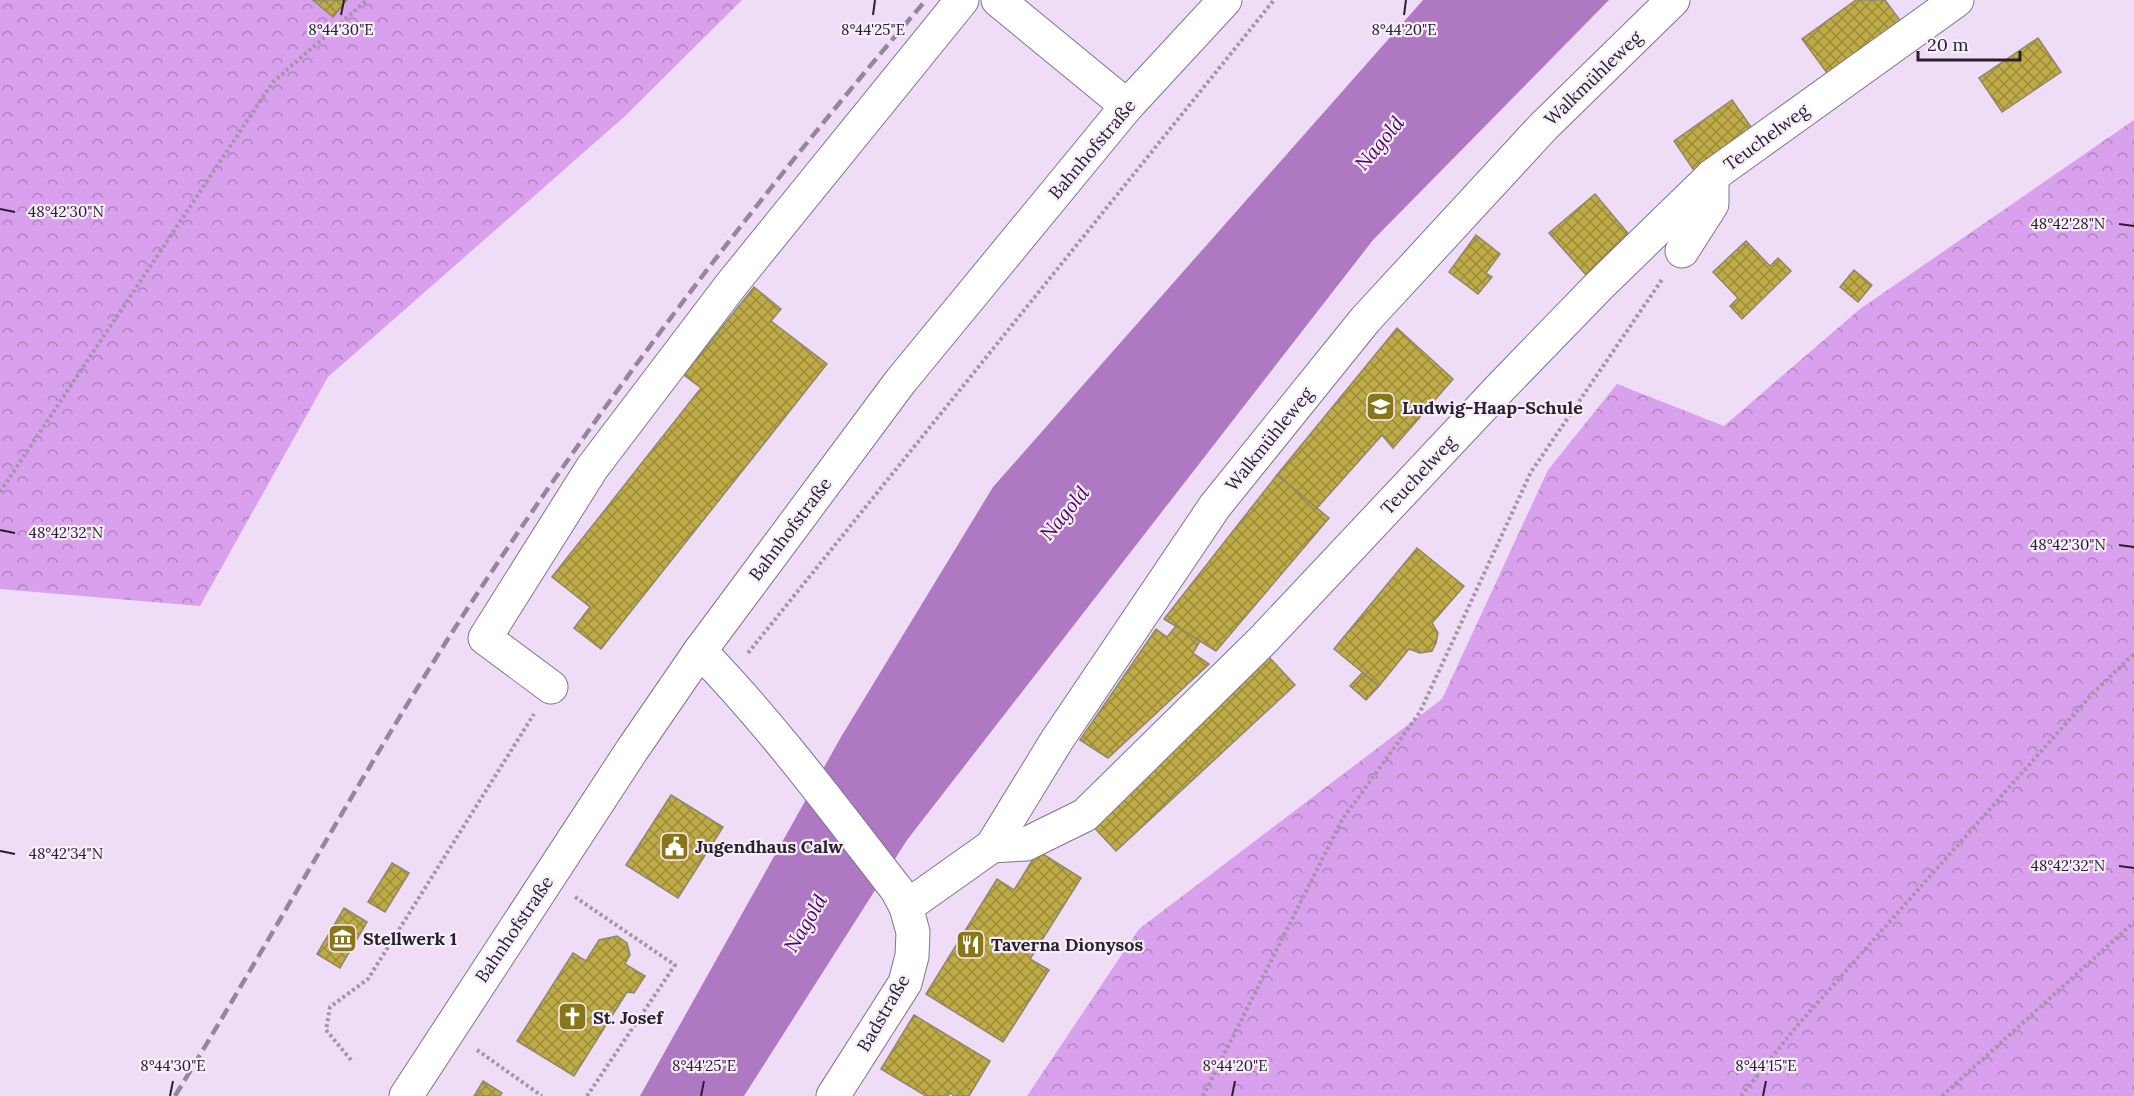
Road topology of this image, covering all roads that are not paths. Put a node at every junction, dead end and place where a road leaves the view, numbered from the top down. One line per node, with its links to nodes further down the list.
1 (962, 0): 10 (street)
2 (998, 0): 6 (street)
3 (1225, 0): 6 (street, Bahnhofstraße)
4 (1673, 0): 11 (street, Walkmühleweg)
5 (1957, 0): 7 (street, Teuchelweg)
6 (1127, 106): 9 (street, Bahnhofstraße)
7 (1712, 176): 8 (street); 11 (street, Teuchelweg)
8 (1682, 251)
9 (700, 651): 12 (street); 13 (street, Bahnhofstraße)
10 (551, 687)
11 (992, 846): 12 (street, Walkmühleweg)
12 (902, 898): 14 (street, Badstraße)
13 (406, 1096)
14 (833, 1096)

